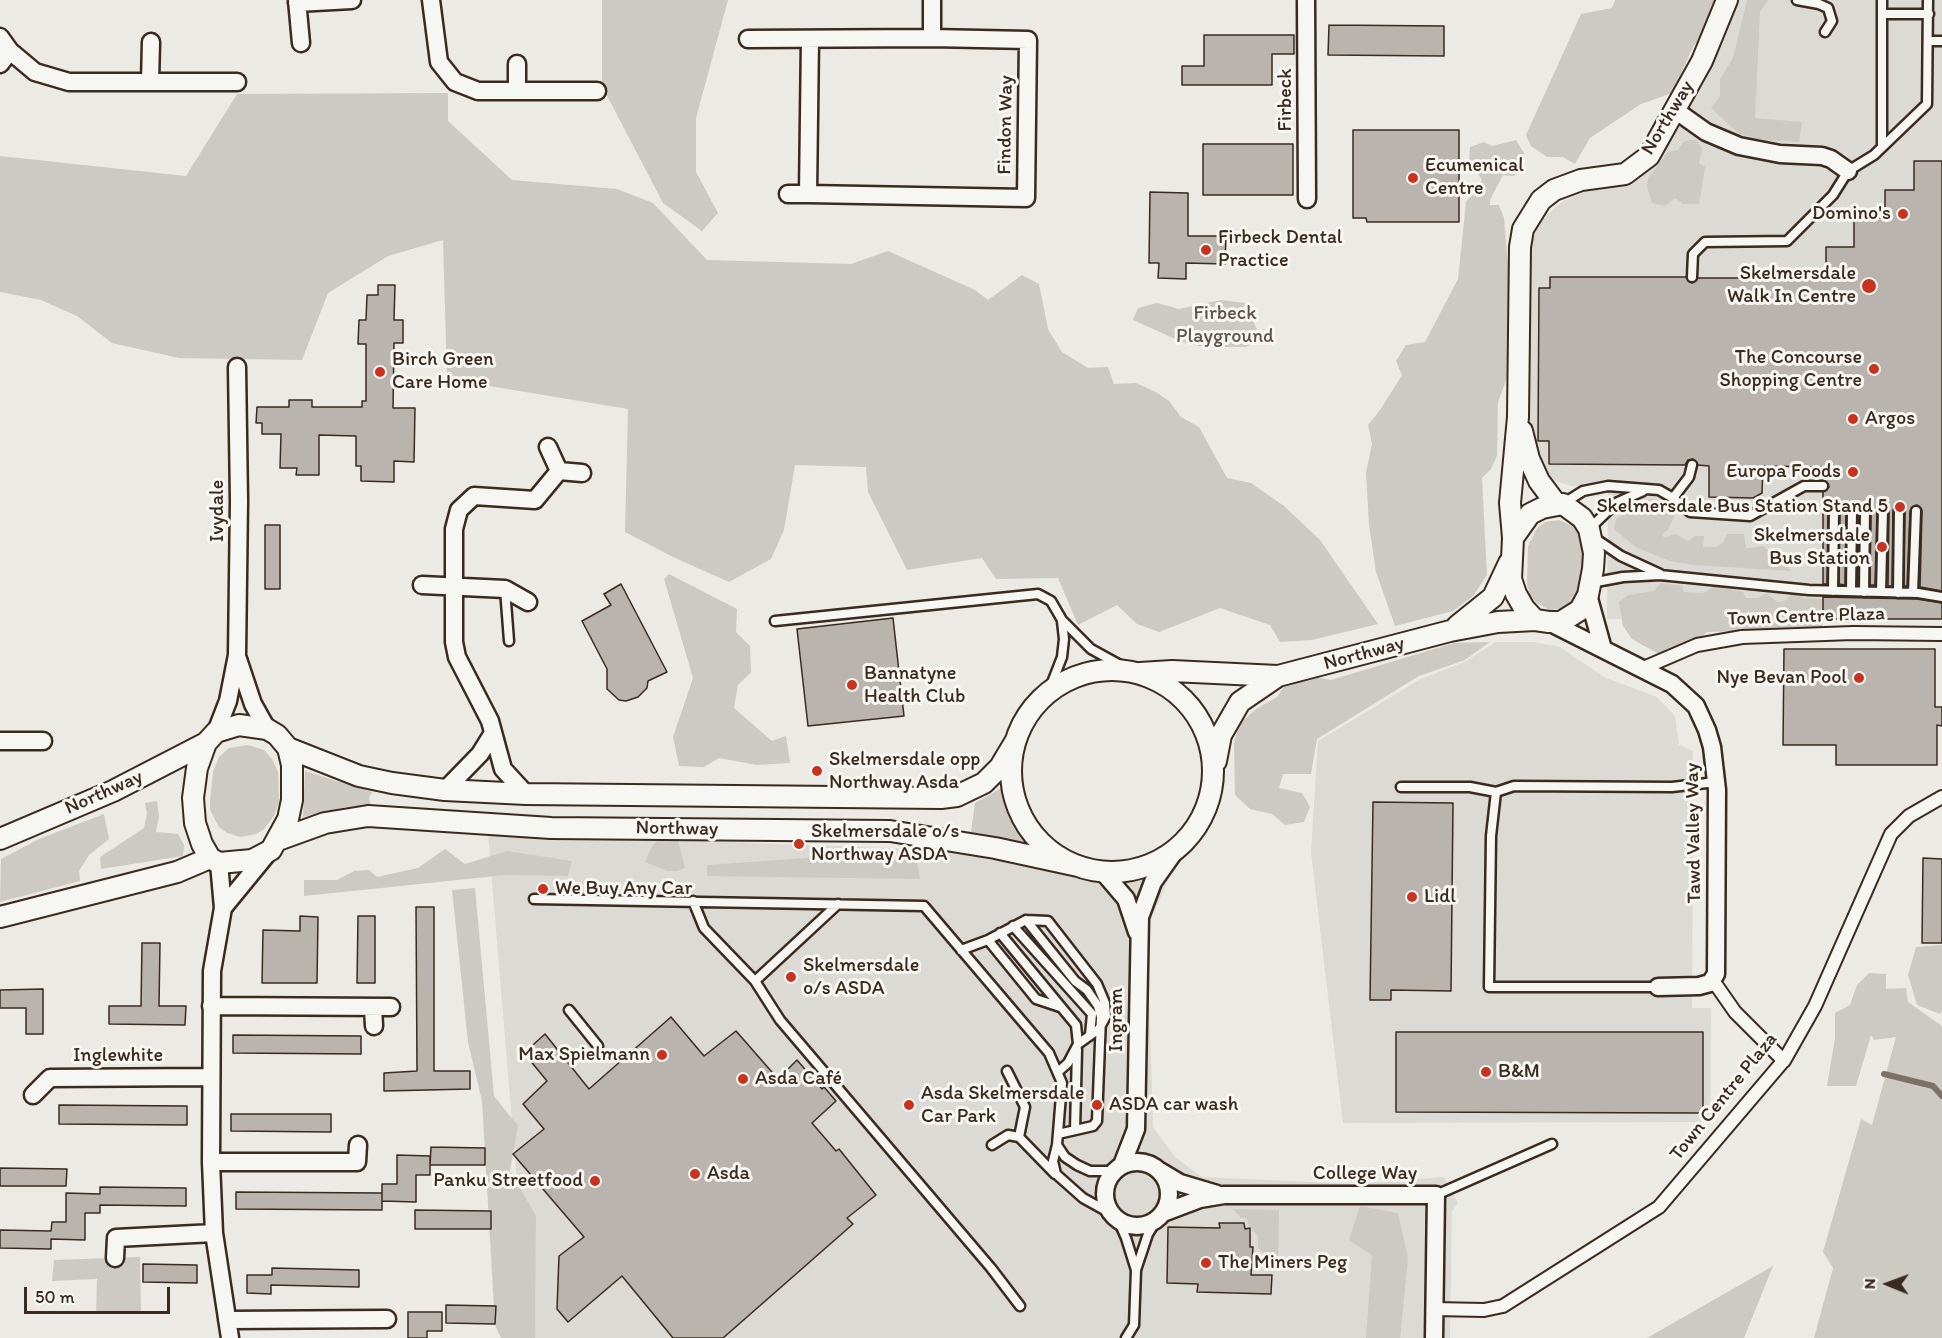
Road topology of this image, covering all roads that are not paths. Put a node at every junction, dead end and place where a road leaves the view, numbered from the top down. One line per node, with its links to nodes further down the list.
1 (352, 0): 9 (street)
2 (431, 0): 25 (street)
3 (932, 0): 14 (street)
4 (1306, 0): 32 (street, Firbeck)
5 (1727, 0): 27 (street, Northway)
6 (1797, 0): 12 (lane)
7 (1882, 0): 10 (lane)
8 (1929, 0): 11 (lane)
9 (297, 2): 20 (street)
10 (1882, 14): 11 (lane); 28 (lane)
11 (1929, 14): 17 (lane)
12 (1825, 33)
13 (0, 37): 21 (street)
14 (932, 38): 16 (street, Findon Way); 31 (street, Findon Way)
15 (748, 39): 16 (street, Findon Way)
16 (810, 39): 31 (street)
17 (1928, 41): 18 (lane); 28 (lane)
18 (1942, 41)
19 (151, 42): 23 (street)
20 (301, 43)
21 (5, 57): 23 (street)
22 (518, 64): 25 (street)
23 (150, 82): 24 (street)
24 (237, 82)
25 (517, 91): 26 (street)
26 (597, 91)
27 (1675, 110): 29 (street); 35 (street, Northway)
28 (1882, 147): 29 (lane)
29 (1848, 171): 33 (lane)
30 (788, 194): 31 (street, Findon Way)
31 (808, 194)
32 (1307, 200)
33 (1692, 278)
34 (237, 367): 73 (street, Ivydale)
35 (1518, 417): 43 (street, Northway); 51 (street, Northway)
36 (548, 447): 38 (street)
37 (1692, 465): 42 (lane)
38 (559, 471): 39 (street); 55 (street)
39 (582, 473)
40 (1823, 486): 42 (lane)
41 (1644, 491): 42 (lane); 43 (lane); 50 (lane)
42 (1673, 498)
43 (1560, 505): 50 (street); 51 (street)
44 (1883, 510): 61 (lane)
45 (1899, 510): 62 (lane)
46 (1834, 511): 58 (lane)
47 (1852, 511): 59 (lane)
48 (1916, 511): 63 (lane)
49 (1866, 512): 60 (lane)
50 (1590, 532): 53 (lane); 57 (street)
51 (1513, 538): 52 (street)
52 (1511, 559): 68 (street); 69 (street, Northway)
53 (1660, 575): 57 (lane); 58 (lane)
54 (422, 585): 55 (street)
55 (454, 586): 56 (street); 80 (street)
56 (505, 589): 65 (street); 71 (lane)
57 (1590, 589): 68 (street); 72 (street)
58 (1833, 591): 59 (lane)
59 (1851, 591): 60 (lane)
60 (1864, 592): 61 (lane)
61 (1881, 592): 62 (lane)
62 (1898, 593): 63 (lane)
63 (1913, 593): 64 (lane)
64 (1942, 597)
65 (528, 602)
66 (1062, 620): 67 (lane); 75 (lane); 77 (lane)
67 (775, 621)
68 (1542, 621): 69 (street, Northway); 72 (street, Tawd Valley Way)
69 (1447, 632): 76 (street, Northway)
70 (1942, 634): 74 (street, Town Centre Plaza)
71 (509, 641)
72 (1603, 649): 74 (street, Tawd Valley Way)
73 (237, 655): 79 (street, Ivydale); 81 (street, Ivydale)
74 (1641, 669): 88 (street, Tawd Valley Way)
75 (1134, 672): 76 (street, Northway); 77 (street); 87 (street)
76 (1278, 676): 87 (street, Northway)
77 (1048, 693): 85 (street)
78 (25, 723): 82 (street)
79 (267, 729): 81 (street); 86 (street)
80 (493, 733): 90 (street); 92 (street)
81 (211, 738): 94 (street, Northway); 97 (street)
82 (22, 740): 83 (street); 84 (street)
83 (0, 741)
84 (43, 741)
85 (1015, 742): 92 (street, Northway); 98 (street)
86 (288, 748): 90 (street, Northway); 95 (street)
87 (1213, 778): 96 (street)
88 (1716, 782): 91 (lane); 111 (street, Tawd Valley Way)
89 (1401, 787): 91 (lane)
90 (445, 790): 92 (street, Northway)
91 (1496, 792): 113 (lane)
92 (526, 794)
93 (1942, 797): 124 (street, Town Centre Plaza)
94 (0, 839)
95 (274, 845): 97 (street); 98 (street, Northway); 103 (street)
96 (1174, 851): 99 (street); 108 (street, Ingram)
97 (215, 860): 103 (street); 104 (street)
98 (1078, 866): 99 (street)
99 (1103, 872): 108 (street, Ingram)
100 (534, 899): 101 (lane)
101 (693, 901): 102 (lane); 112 (lane)
102 (838, 904): 110 (lane); 112 (lane)
103 (223, 908): 114 (street)
104 (0, 917)
105 (1026, 920): 106 (lane); 120 (lane); 120 (lane)
106 (1013, 926): 107 (lane); 121 (lane)
107 (1000, 933): 109 (lane); 117 (lane)
108 (1138, 936): 129 (street, Ingram)
109 (988, 940): 110 (lane); 117 (lane)
110 (961, 950): 126 (lane)
111 (1712, 979): 113 (street); 124 (street)
112 (755, 981): 148 (lane)
113 (1658, 987)
114 (211, 1006): 115 (street); 127 (street)
115 (373, 1007): 116 (street); 119 (street)
116 (391, 1007)
117 (1060, 1007): 122 (lane)
118 (569, 1010): 123 (lane)
119 (374, 1026)
120 (1099, 1029): 121 (lane); 130 (lane)
121 (1090, 1035): 122 (lane)
122 (1078, 1045): 126 (lane); 130 (lane)
123 (598, 1046)
124 (1784, 1061): 149 (street, Town Centre Plaza)
125 (1007, 1071): 132 (lane)
126 (1059, 1071): 131 (lane)
127 (210, 1077): 128 (street, Inglewhite); 137 (street)
128 (33, 1095)
129 (1137, 1104): 138 (street, Ingram); 139 (street, Ingram)
130 (1075, 1130): 131 (lane)
131 (1058, 1134): 136 (lane)
132 (1019, 1137): 135 (lane); 140 (lane)
133 (1552, 1144): 142 (lane)
134 (358, 1145): 137 (street)
135 (992, 1145)
136 (1057, 1145): 138 (lane); 140 (lane)
137 (211, 1162): 145 (street)
138 (1118, 1168): 139 (street); 143 (street)
139 (1155, 1168): 141 (street, College Way); 144 (street)
140 (1056, 1174): 143 (lane)
141 (1224, 1195): 142 (street, College Way); 144 (street, College Way)
142 (1436, 1195): 149 (street, College Way)
143 (1114, 1217): 144 (street); 147 (lane)
144 (1160, 1217): 147 (lane)
145 (214, 1233): 146 (street); 151 (street)
146 (115, 1258)
147 (1136, 1270): 153 (lane)
148 (1020, 1306)
149 (1434, 1309): 154 (street, College Way)
150 (387, 1319): 151 (street)
151 (227, 1320): 152 (street)
152 (230, 1338)
153 (1126, 1338)
154 (1434, 1338)

